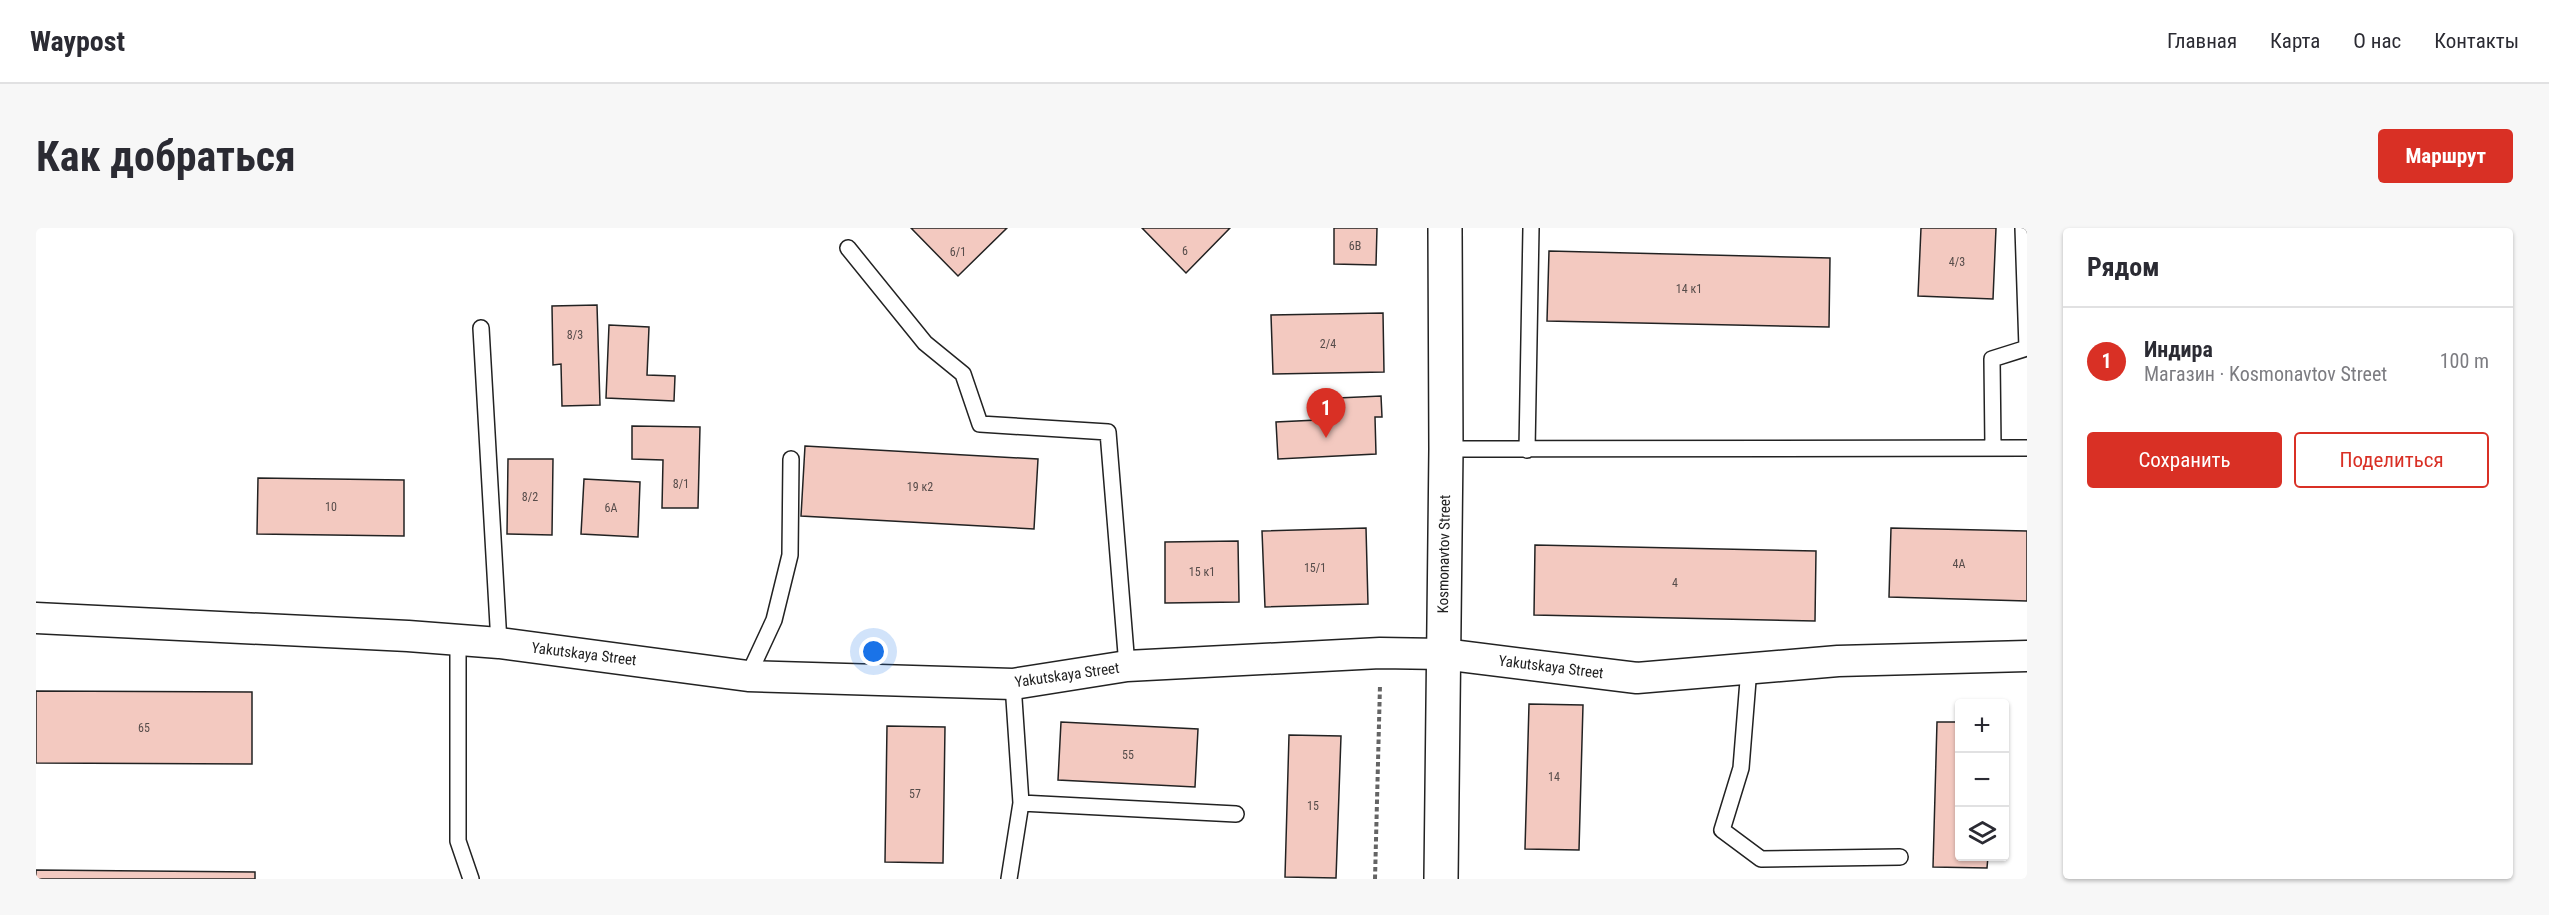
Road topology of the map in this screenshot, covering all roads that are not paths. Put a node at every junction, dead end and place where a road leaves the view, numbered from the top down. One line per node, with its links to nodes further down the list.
1 (1445, 228): 8 (street, Kosmonavtov Street)
2 (1531, 228): 9 (lane)
3 (2023, 228): 6 (lane)
4 (849, 248): 16 (lane)
5 (481, 328): 13 (lane)
6 (1993, 447): 7 (lane); 9 (lane)
7 (2027, 448)
8 (1446, 449): 9 (lane); 14 (street, Kosmonavtov Street)
9 (1527, 450)
10 (791, 459): 18 (lane)
11 (36, 618): 12 (street, Yakutskaya Street)
12 (458, 641): 13 (street, Yakutskaya Street); 23 (lane)
13 (499, 644): 18 (street, Yakutskaya Street)
14 (1443, 654): 16 (street, Yakutskaya Street); 17 (street, Yakutskaya Street); 25 (street, Kosmonavtov Street)
15 (2024, 661): 17 (street, Yakutskaya Street)
16 (1127, 666): 19 (street, Yakutskaya Street)
17 (1749, 668): 22 (lane)
18 (748, 676): 19 (street, Yakutskaya Street)
19 (1013, 684): 20 (lane)
20 (1021, 803): 21 (lane); 24 (lane)
21 (1236, 814)
22 (1900, 857)
23 (471, 879)
24 (1010, 879)
25 (1441, 879)

